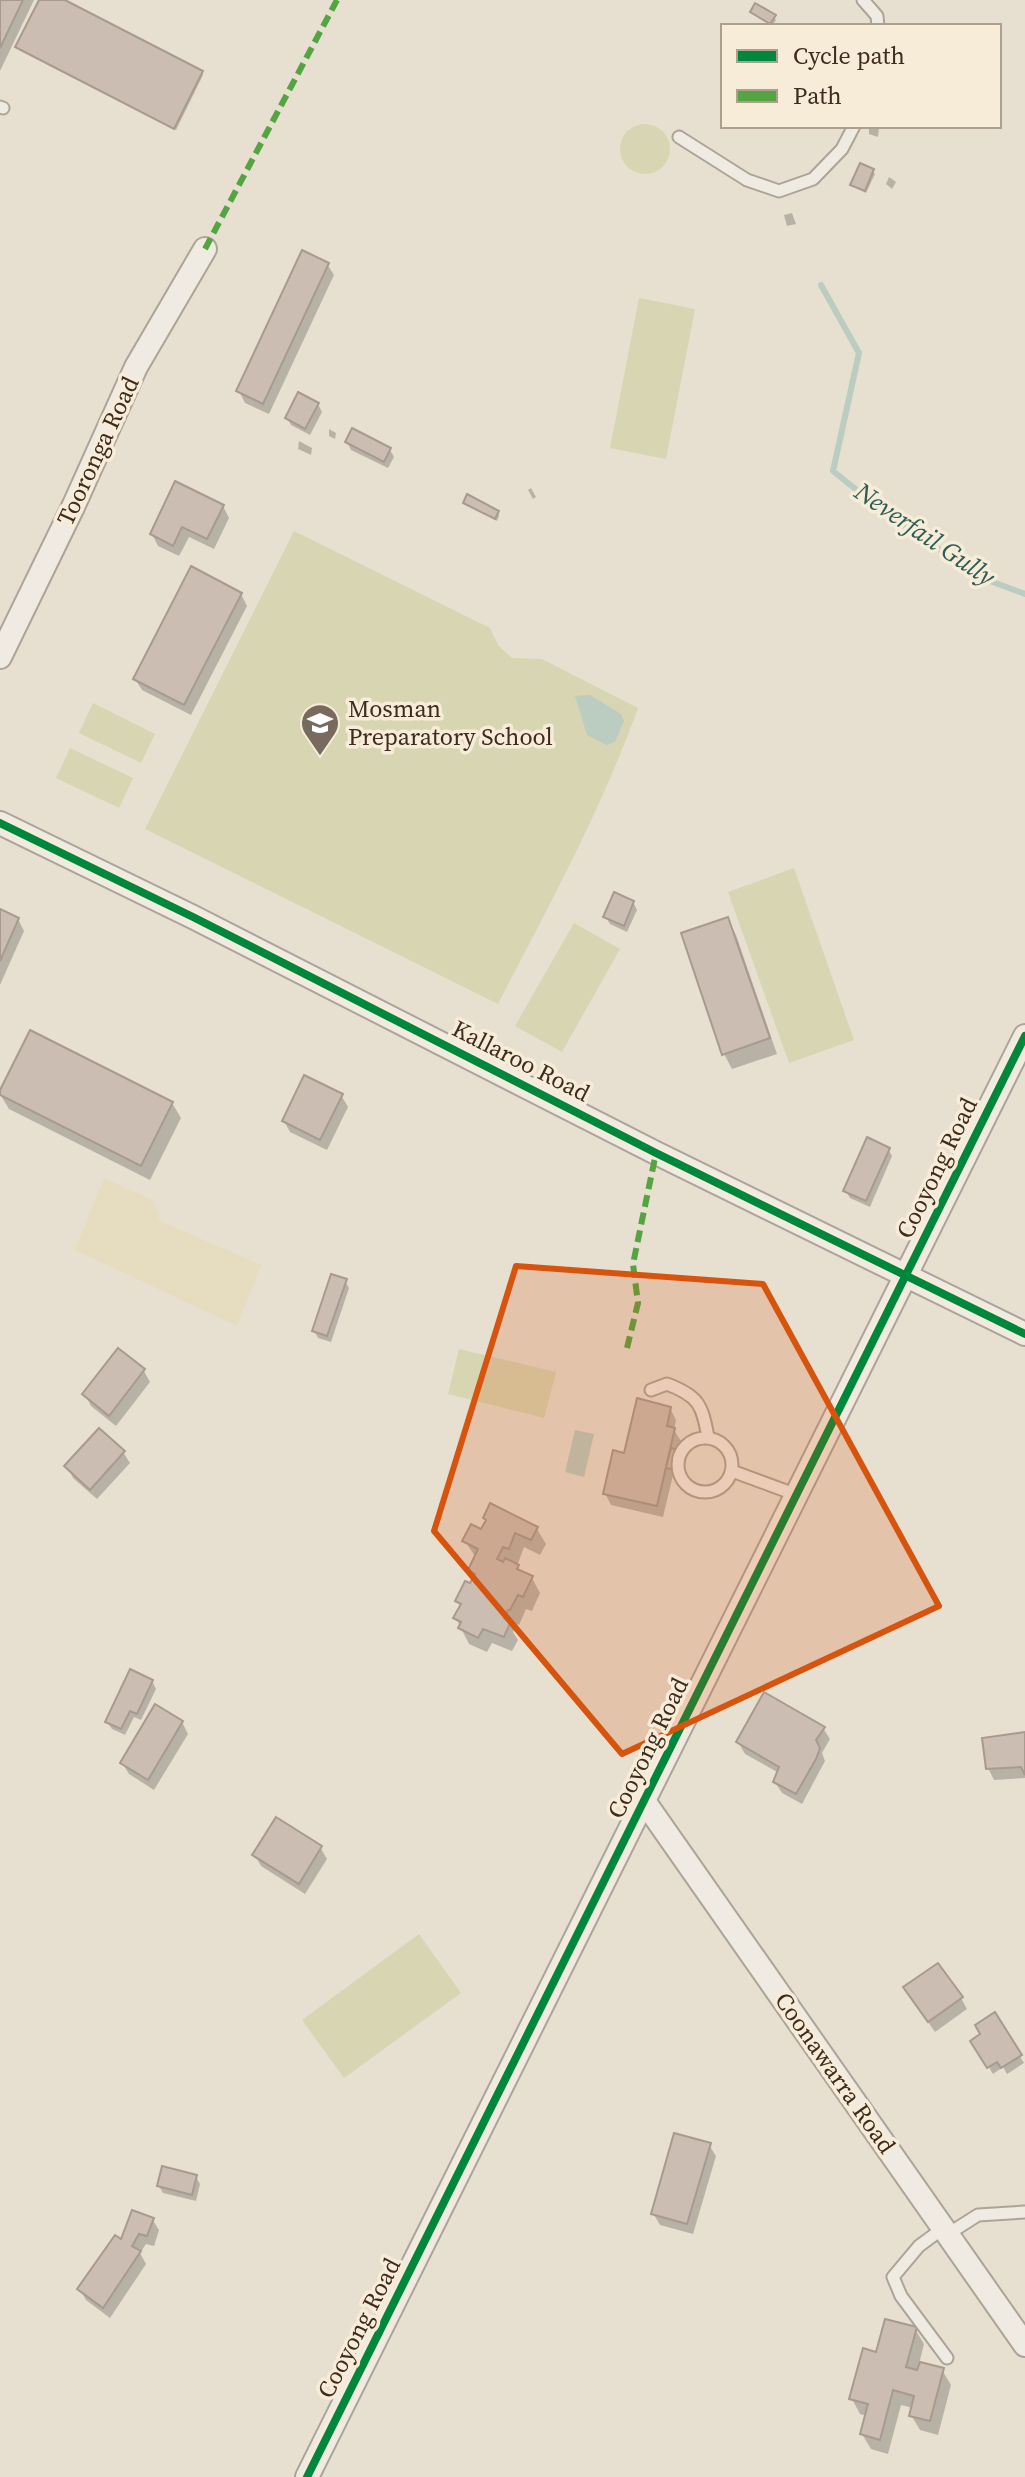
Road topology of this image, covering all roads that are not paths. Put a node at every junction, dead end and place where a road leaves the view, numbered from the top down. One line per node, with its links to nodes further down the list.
1 (863, 0): 2 (lane)
2 (878, 24)
3 (853, 128): 4 (lane)
4 (679, 137)
5 (205, 249): 6 (street, Tooronga Road)
6 (0, 657)
7 (0, 823): 9 (street, Kallaroo Road)
8 (1025, 1036): 9 (street, Cooyong Road)
9 (906, 1275): 10 (street, Kallaroo Road); 14 (street, Cooyong Road)
10 (1025, 1334)
11 (651, 1390): 12 (lane)
12 (708, 1437): 13 (lane); 13 (lane)
13 (732, 1471): 14 (lane)
14 (797, 1495): 15 (street, Cooyong Road)
15 (644, 1801): 17 (street, Coonawarra Road); 20 (street, Cooyong Road)
16 (1025, 2212): 17 (lane)
17 (944, 2229): 18 (street, Coonawarra Road); 19 (lane)
18 (1025, 2345)
19 (947, 2358)
20 (307, 2477)

